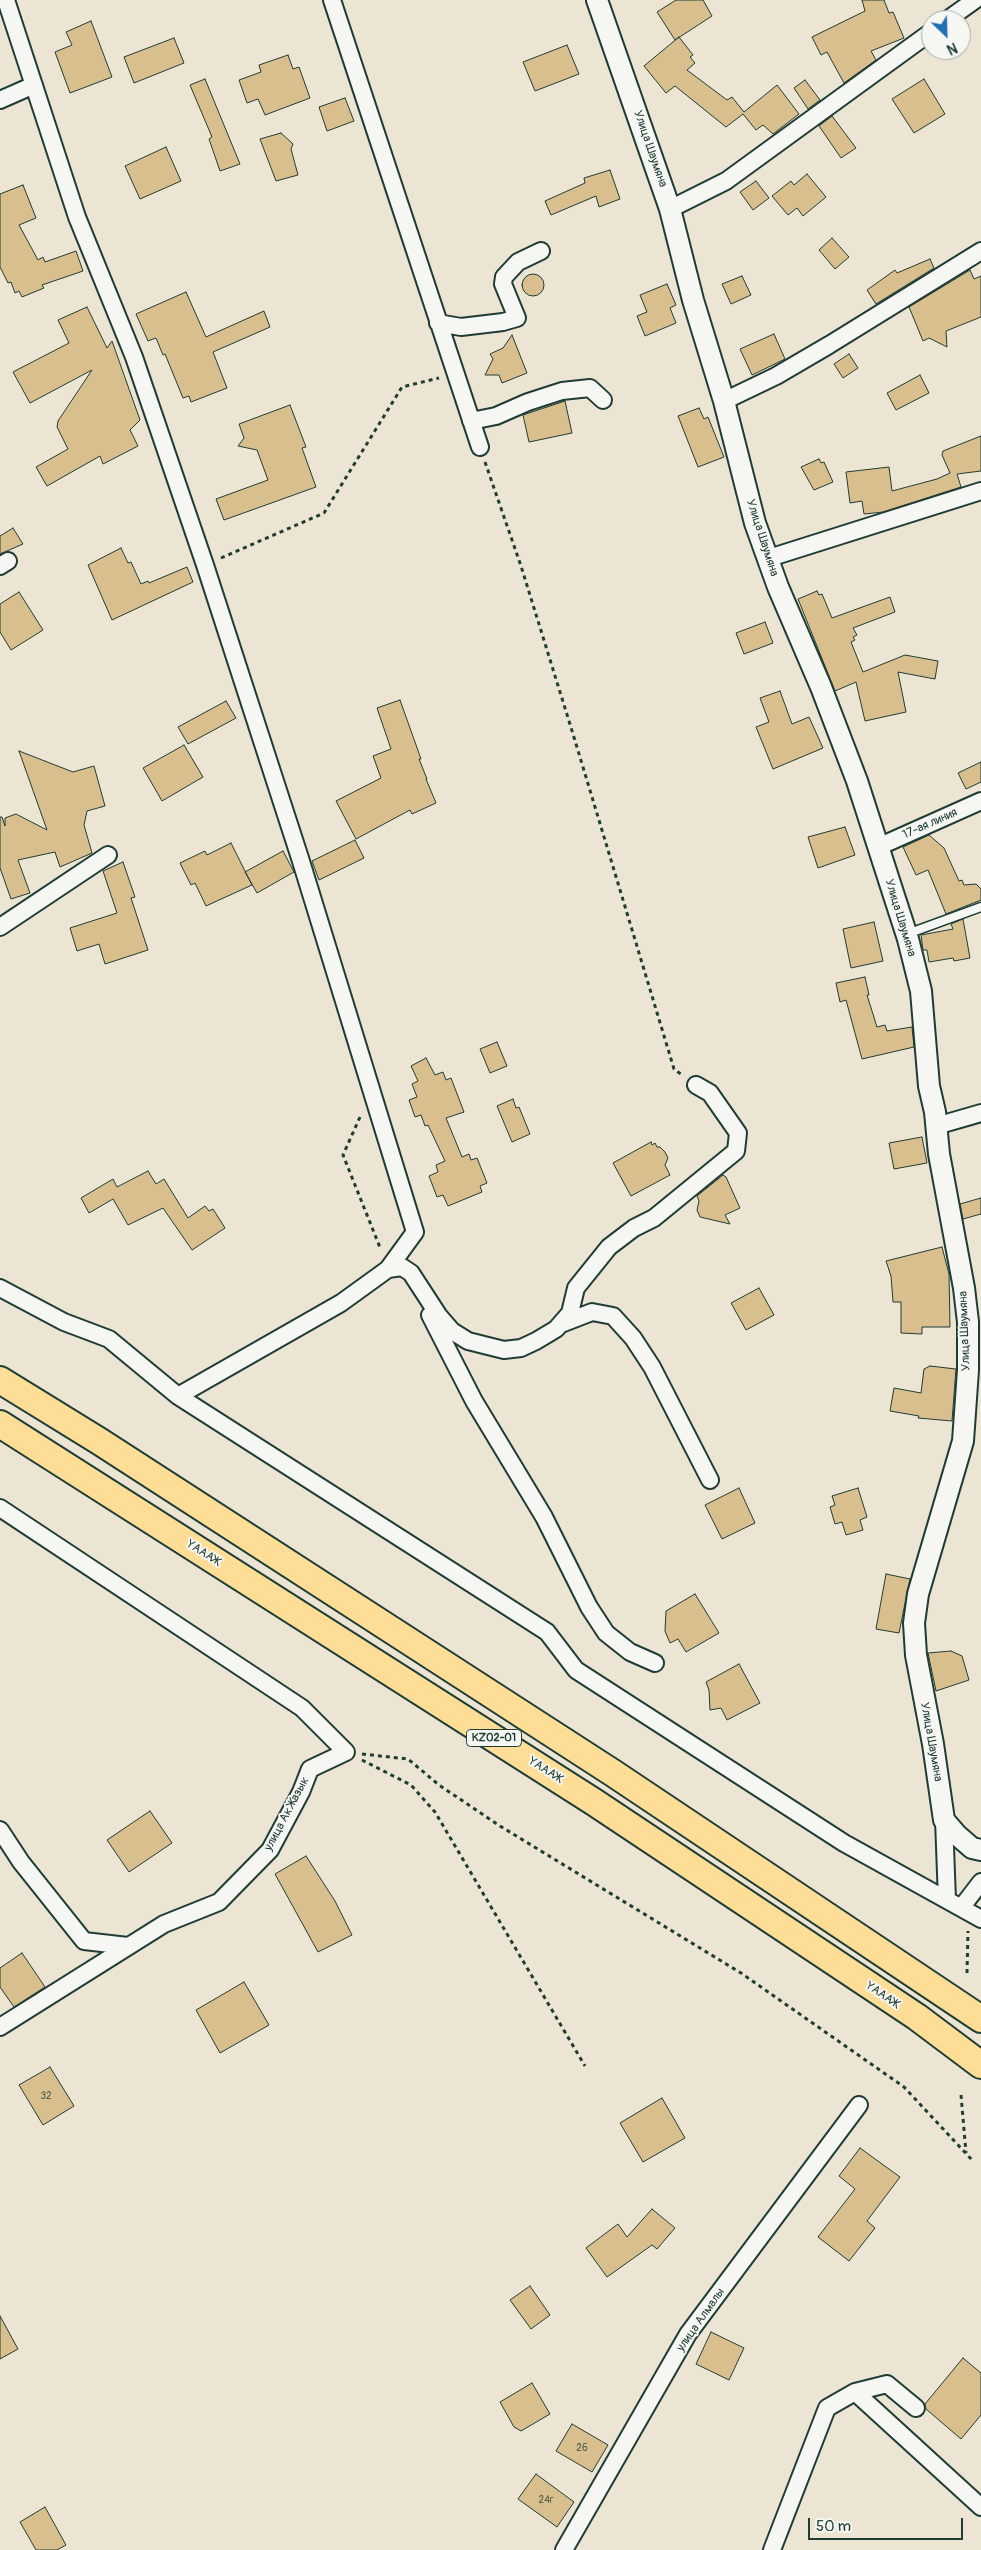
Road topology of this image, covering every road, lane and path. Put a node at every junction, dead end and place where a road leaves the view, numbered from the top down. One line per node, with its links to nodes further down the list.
1 (6, 0): 7 (street)
2 (332, 0): 12 (street)
3 (599, 0): 9 (street, Улица Шаумяна)
4 (975, 0): 5 (street)
5 (961, 10)
6 (921, 39): 9 (street)
7 (34, 85): 8 (street); 20 (street)
8 (0, 100)
9 (670, 209): 15 (street, Улица Шаумяна)
10 (541, 251): 12 (street)
11 (981, 251): 15 (street)
12 (438, 323): 13 (street)
13 (454, 374): 16 (street); 20 (path)
14 (603, 400): 16 (street)
15 (724, 401): 19 (street, Улица Шаумяна)
16 (471, 420): 17 (street)
17 (480, 447): 27 (path)
18 (981, 491): 19 (street)
19 (769, 558): 22 (street, Улица Шаумяна)
20 (205, 565): 28 (street)
21 (981, 801): 22 (street, 17-ая линия)
22 (878, 847): 26 (street, Улица Шаумяна)
23 (108, 855): 25 (street)
24 (981, 907): 26 (lane)
25 (0, 927)
26 (907, 934): 30 (street, Улица Шаумяна)
27 (696, 1085): 34 (street)
28 (370, 1088): 31 (path); 31 (street)
29 (981, 1113): 30 (street)
30 (936, 1126): 42 (street, Улица Шаумяна)
31 (388, 1269): 33 (street); 36 (street)
32 (0, 1288): 36 (street)
33 (425, 1293): 34 (street); 40 (street)
34 (561, 1324): 38 (street)
35 (0, 1380): 49 (highway, KZ02-01)
36 (178, 1396): 46 (street)
37 (0, 1424): 51 (highway, ҮАААЖ / KZ02-01)
38 (710, 1480)
39 (0, 1508): 41 (street)
40 (655, 1663)
41 (346, 1752): 47 (street, улица Ак Жазык); 52 (path); 55 (path)
42 (944, 1820): 44 (street); 46 (street)
43 (0, 1830): 47 (street)
44 (981, 1850)
45 (981, 1882): 46 (street)
46 (964, 1910): 48 (path)
47 (128, 1946): 50 (street, улица Ак Жазык)
48 (967, 1973)
49 (981, 2019)
50 (0, 2027)
51 (981, 2064)
52 (585, 2066)
53 (961, 2095): 55 (path)
54 (859, 2105): 60 (street, улица Алмалы)
55 (966, 2154): 56 (path)
56 (973, 2160)
57 (855, 2392): 58 (street); 59 (street); 61 (street)
58 (916, 2408)
59 (981, 2507)
60 (564, 2550)
61 (772, 2550)

